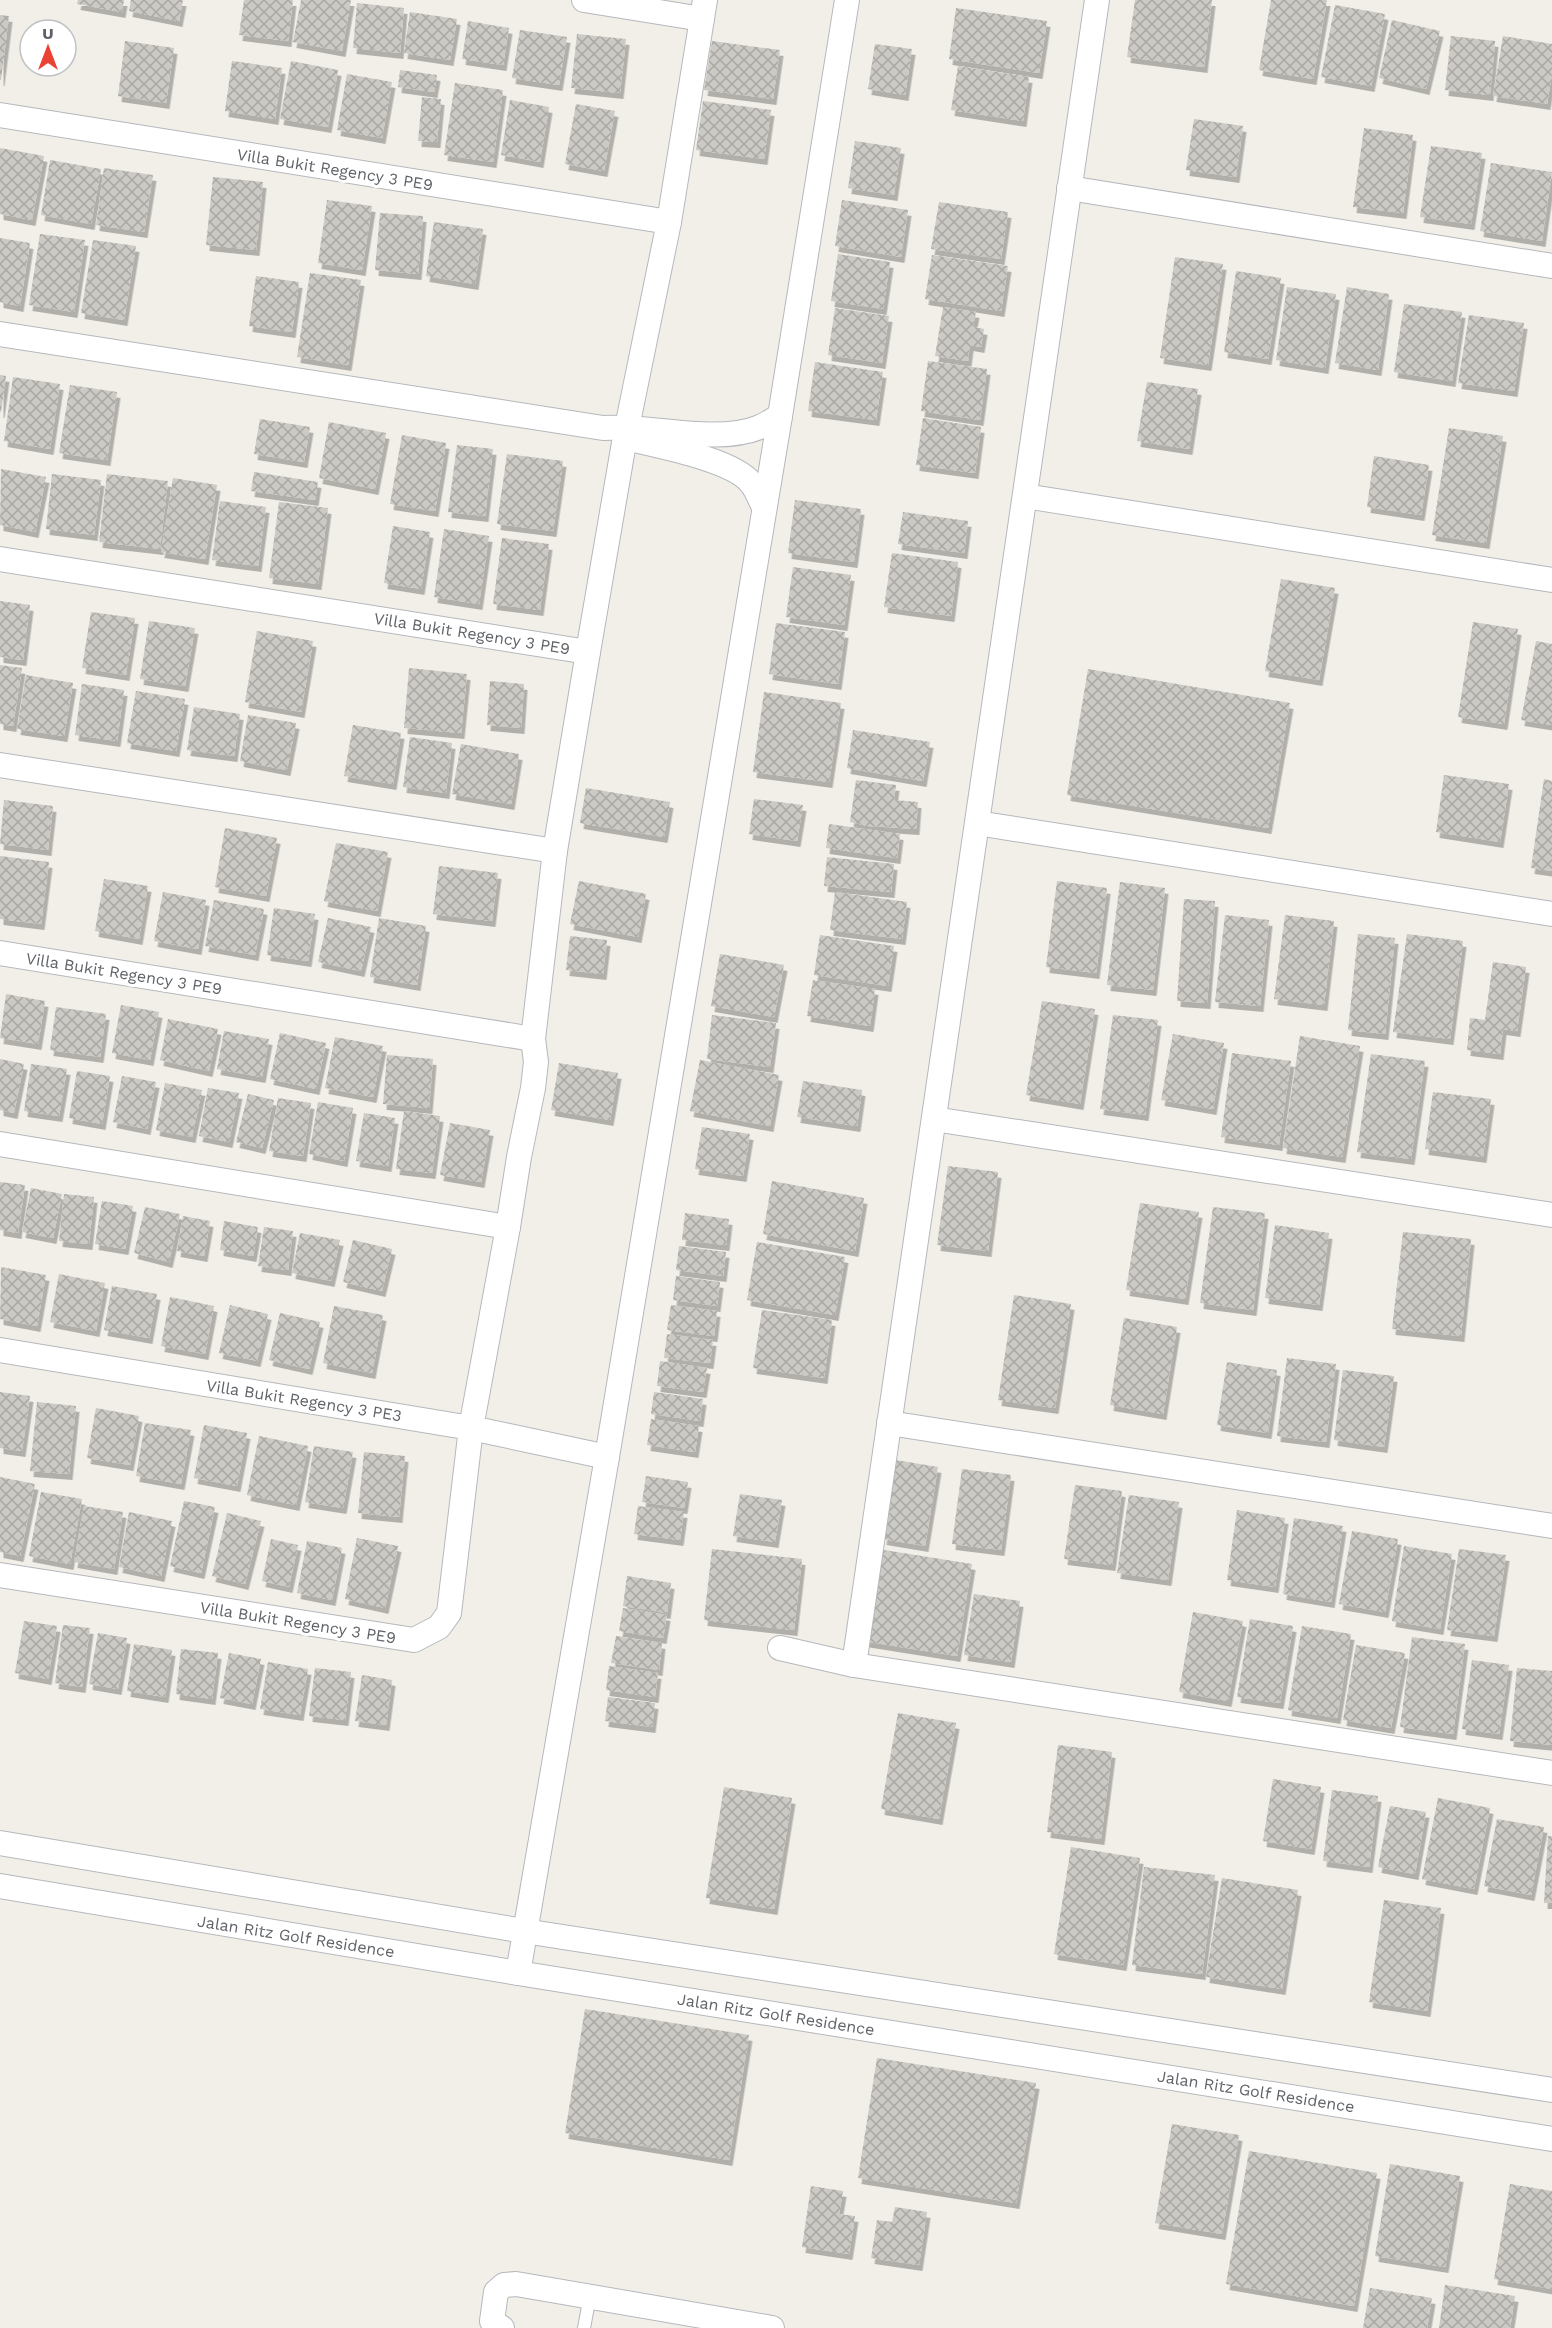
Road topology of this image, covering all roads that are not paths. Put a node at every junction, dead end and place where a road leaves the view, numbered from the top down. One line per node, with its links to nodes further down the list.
1 (584, 0): 4 (street, Villa Bukit Regency 3 PE9)
2 (847, 0): 10 (street)
3 (1097, 0): 6 (street)
4 (703, 9): 7 (street, Villa Bukit Regency 3 PE9)
5 (0, 115): 7 (street, Villa Bukit Regency 3 PE9)
6 (1069, 188): 8 (street); 12 (street)
7 (669, 222): 11 (street, Villa Bukit Regency 3 PE9)
8 (1552, 266)
9 (0, 334): 11 (street)
10 (780, 416): 11 (street); 13 (street)
11 (626, 432): 13 (street); 16 (street, Villa Bukit Regency 3 PE9)
12 (1024, 496): 15 (street); 18 (street)
13 (764, 507): 30 (street)
14 (0, 559): 16 (street, Villa Bukit Regency 3 PE9)
15 (1552, 580)
16 (588, 652): 19 (street, Villa Bukit Regency 3 PE9)
17 (0, 765): 19 (street)
18 (977, 823): 20 (street); 23 (street)
19 (555, 851): 22 (street, Villa Bukit Regency 3 PE9)
20 (1552, 914)
21 (0, 953): 22 (street, Villa Bukit Regency 3 PE9)
22 (533, 1039): 26 (street, Villa Bukit Regency 3 PE9)
23 (934, 1119): 25 (street); 28 (street)
24 (0, 1144): 26 (street)
25 (1552, 1215)
26 (508, 1227): 29 (street, Villa Bukit Regency 3 PE9)
27 (0, 1350): 29 (street, Villa Bukit Regency 3 PE3)
28 (889, 1423): 31 (street); 34 (street)
29 (471, 1428): 30 (street, Villa Bukit Regency 3 PE3); 32 (street, Villa Bukit Regency 3 PE9)
30 (607, 1457): 38 (street)
31 (1552, 1526)
32 (0, 1575)
33 (780, 1647): 34 (street)
34 (854, 1665): 35 (street)
35 (1552, 1773)
36 (0, 1843): 38 (street)
37 (0, 1886): 39 (street, Jalan Ritz Golf Residence)
38 (524, 1931): 39 (street); 40 (street)
39 (518, 1972): 41 (street, Jalan Ritz Golf Residence)
40 (1552, 2090)
41 (1552, 2139)
42 (590, 2296): 43 (street); 44 (lane); 45 (street)
43 (502, 2328)
44 (584, 2328)
45 (772, 2328)

